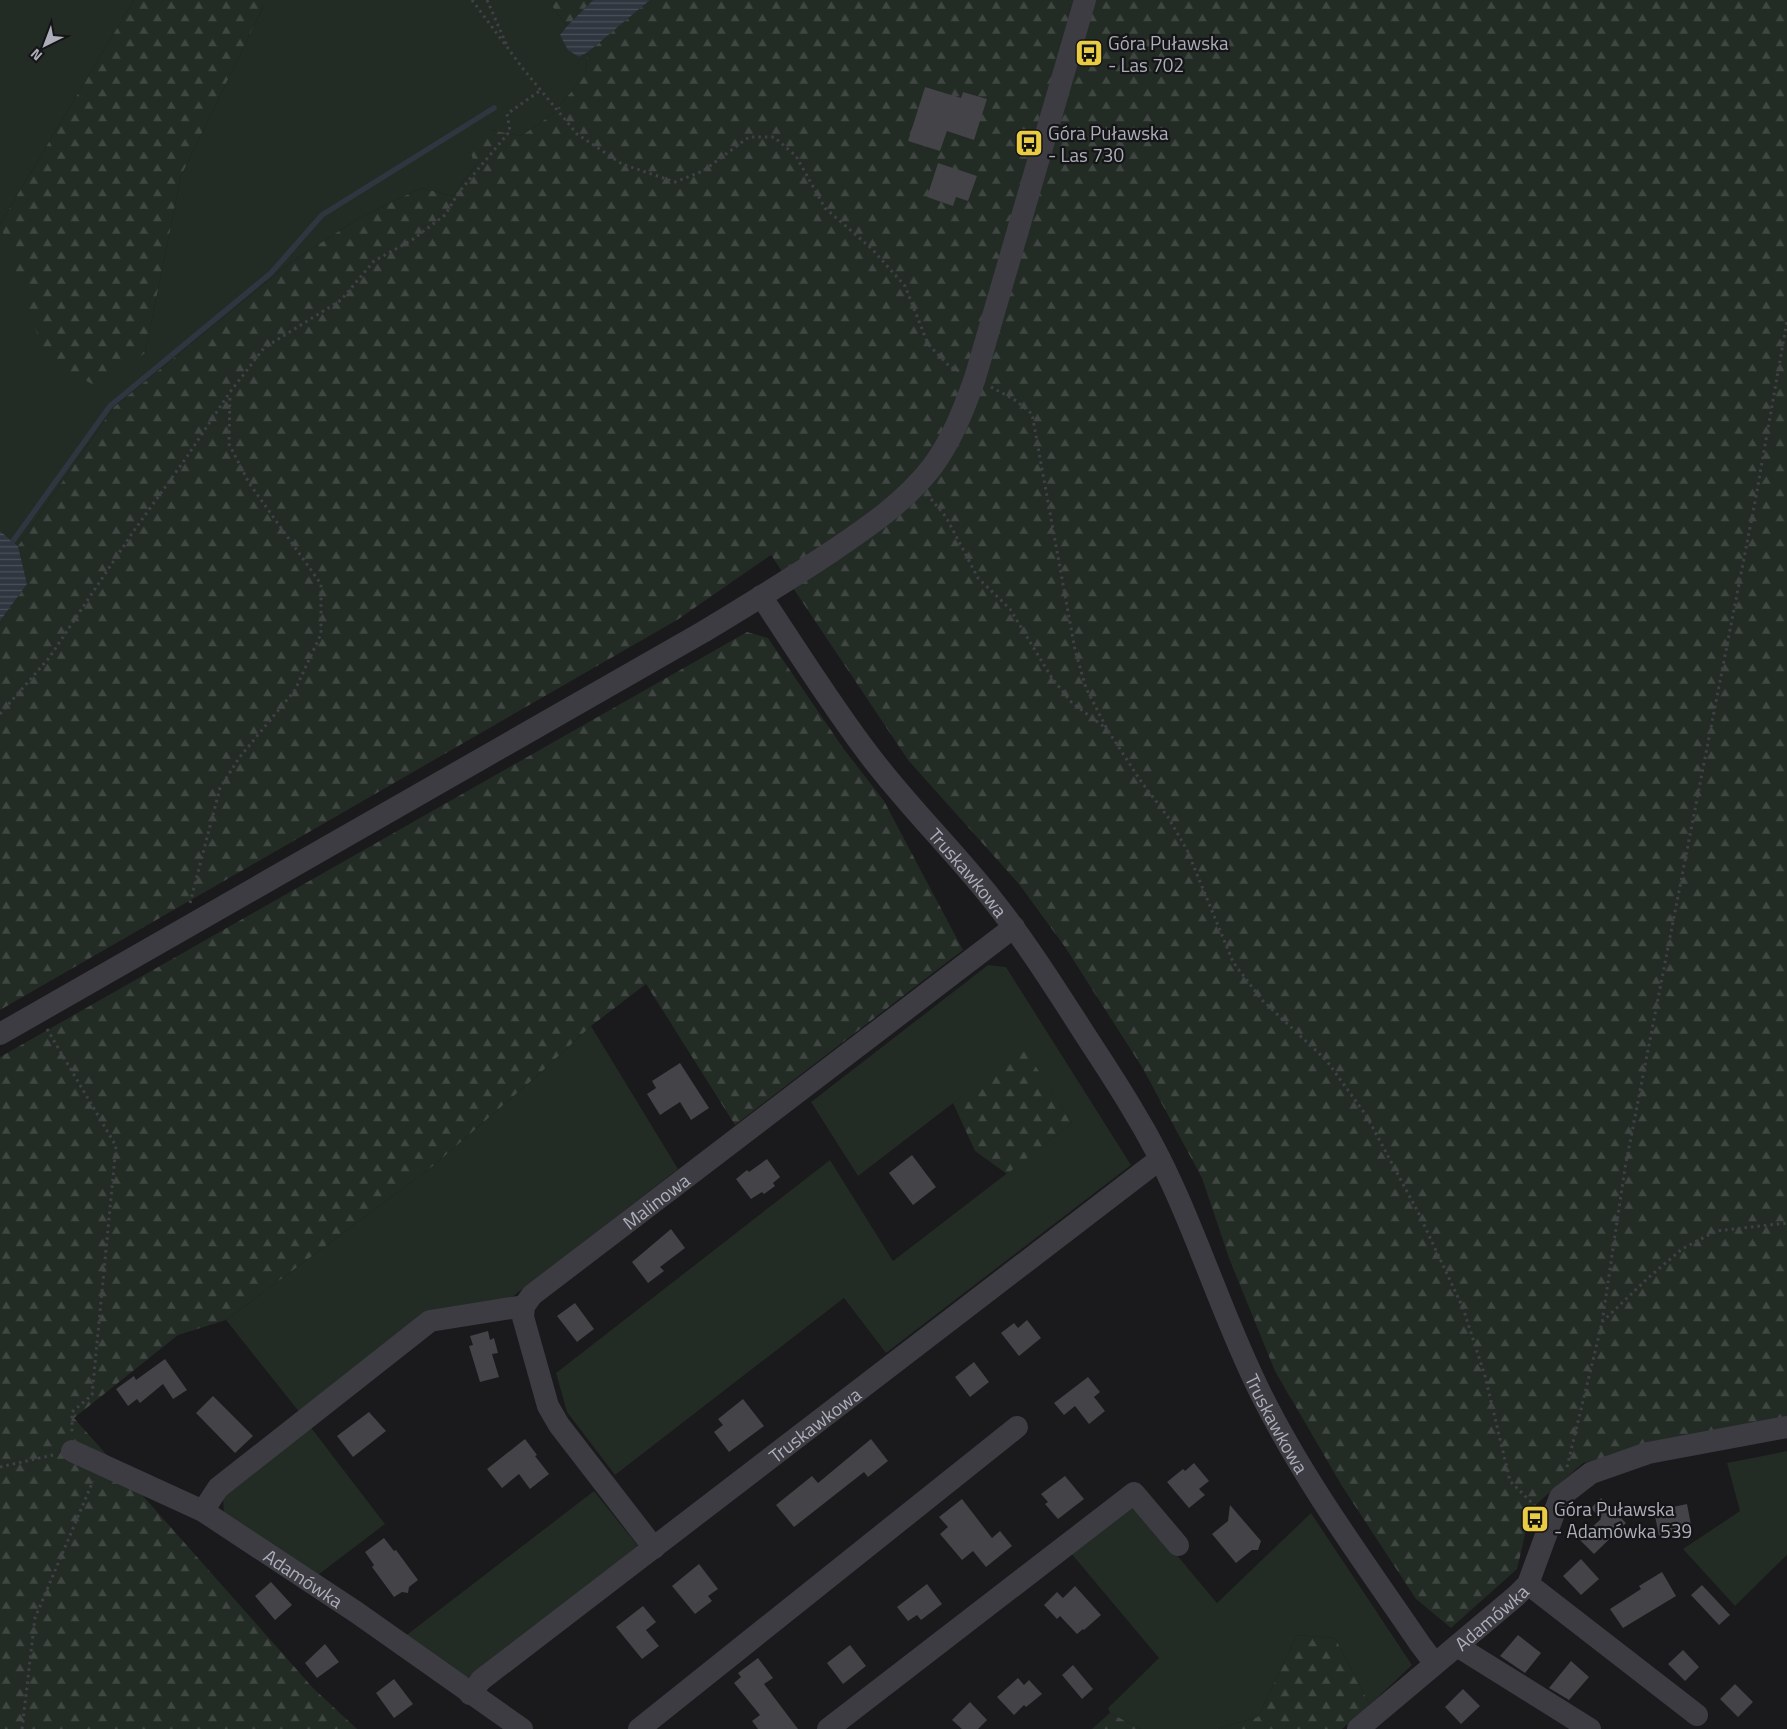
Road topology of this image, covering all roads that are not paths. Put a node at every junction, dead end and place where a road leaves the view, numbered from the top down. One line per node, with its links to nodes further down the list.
1 (1085, 0): 2 (street)
2 (761, 596): 3 (street, Truskawkowa); 4 (street)
3 (1014, 927): 5 (street, Truskawkowa); 6 (street, Malinowa)
4 (0, 1034)
5 (1160, 1159): 12 (street, Truskawkowa); 14 (street, Truskawkowa)
6 (524, 1306): 10 (street); 12 (street)
7 (1017, 1427): 19 (street)
8 (1787, 1427): 13 (street, Adamówka)
9 (72, 1451): 10 (street, Adamówka)
10 (203, 1511): 15 (street, Adamówka)
11 (1178, 1545): 20 (street)
12 (654, 1548): 15 (street, Truskawkowa)
13 (1528, 1584): 14 (street, Adamówka); 17 (street)
14 (1447, 1654): 16 (street); 21 (street, Adamówka); 22 (street)
15 (470, 1694): 18 (street, Adamówka)
16 (1543, 1713)
17 (1697, 1715)
18 (522, 1729)
19 (639, 1729)
20 (828, 1729)
21 (1358, 1729)
22 (1590, 1729)

